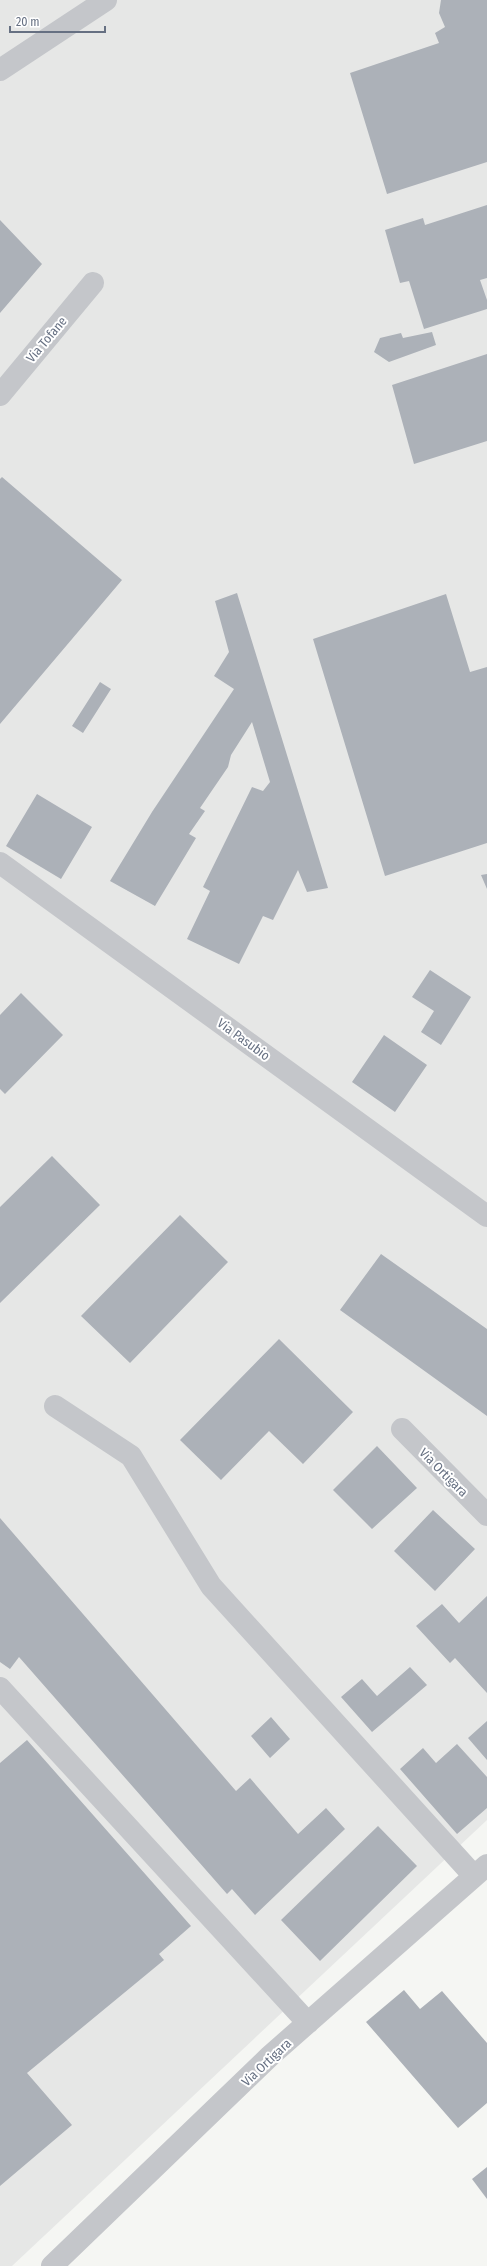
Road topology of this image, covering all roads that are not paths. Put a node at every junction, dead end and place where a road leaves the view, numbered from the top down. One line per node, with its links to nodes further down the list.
1 (105, 0): 2 (street)
2 (0, 70)
3 (93, 283): 4 (street, Via Tofane)
4 (0, 395)
5 (0, 863): 6 (street, Via Pasubio)
6 (487, 1216)
7 (55, 1406): 11 (street)
8 (402, 1429): 9 (street, Via Ortigara)
9 (487, 1515)
10 (0, 1688): 12 (street)
11 (481, 1871): 12 (street, Via Ortigara)
12 (308, 2023): 13 (street, Via Ortigara)
13 (52, 2266)

